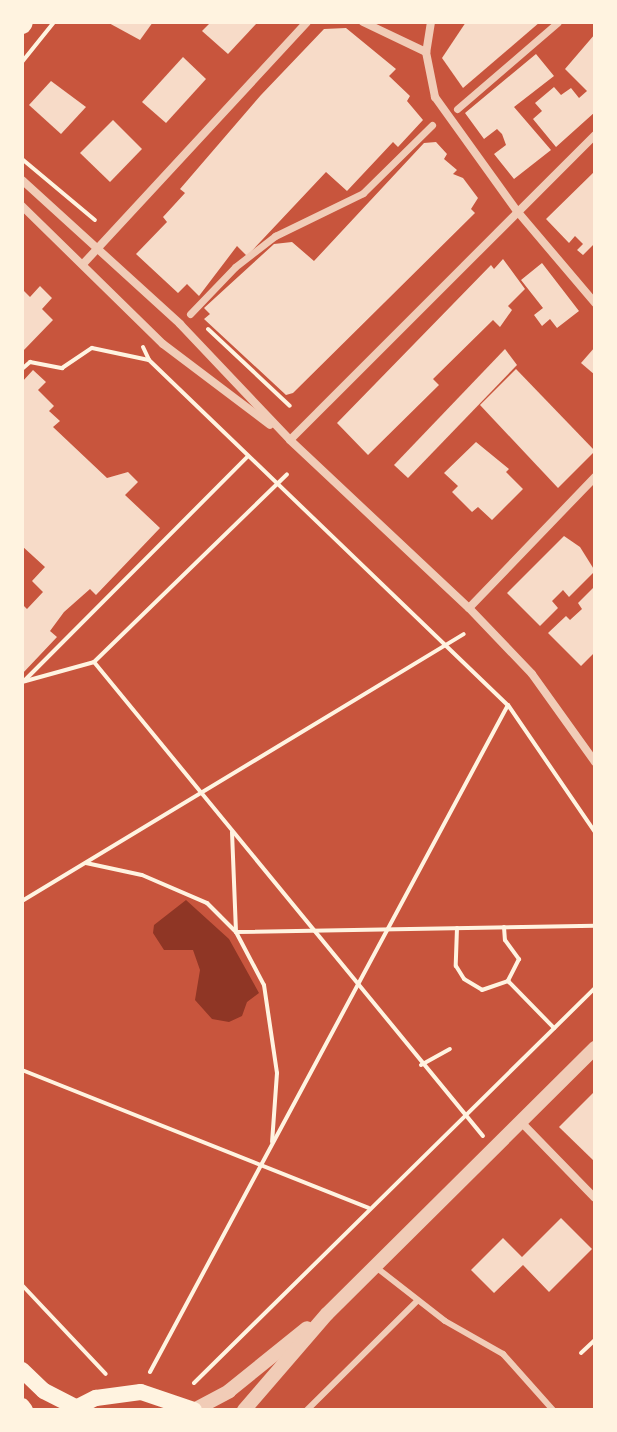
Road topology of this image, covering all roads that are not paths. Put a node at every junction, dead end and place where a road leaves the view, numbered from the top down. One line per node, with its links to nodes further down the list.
1 (307, 22): 12 (street)
2 (363, 22): 5 (street)
3 (431, 22): 5 (street)
4 (558, 22): 6 (street)
5 (426, 52): 11 (street)
6 (457, 109)
7 (432, 125): 15 (street)
8 (595, 135): 11 (street)
9 (22, 180): 12 (street)
10 (22, 206): 13 (street)
11 (517, 211): 14 (street); 16 (street)
12 (97, 248): 13 (street); 16 (street)
13 (84, 263): 16 (street)
14 (595, 303)
15 (190, 314)
16 (290, 440): 18 (street)
17 (595, 477): 18 (street)
18 (469, 608): 19 (street)
19 (595, 762)
20 (595, 1048): 21 (street)
21 (519, 1121): 22 (street); 23 (street)
22 (595, 1198)
23 (374, 1265): 24 (lane); 25 (street)
24 (417, 1301): 30 (lane); 31 (lane)
25 (327, 1314): 28 (street); 29 (street)
26 (22, 1370): 27 (main road)
27 (74, 1408): 28 (main road)
28 (194, 1410)
29 (244, 1410)
30 (307, 1410)
31 (553, 1410)

